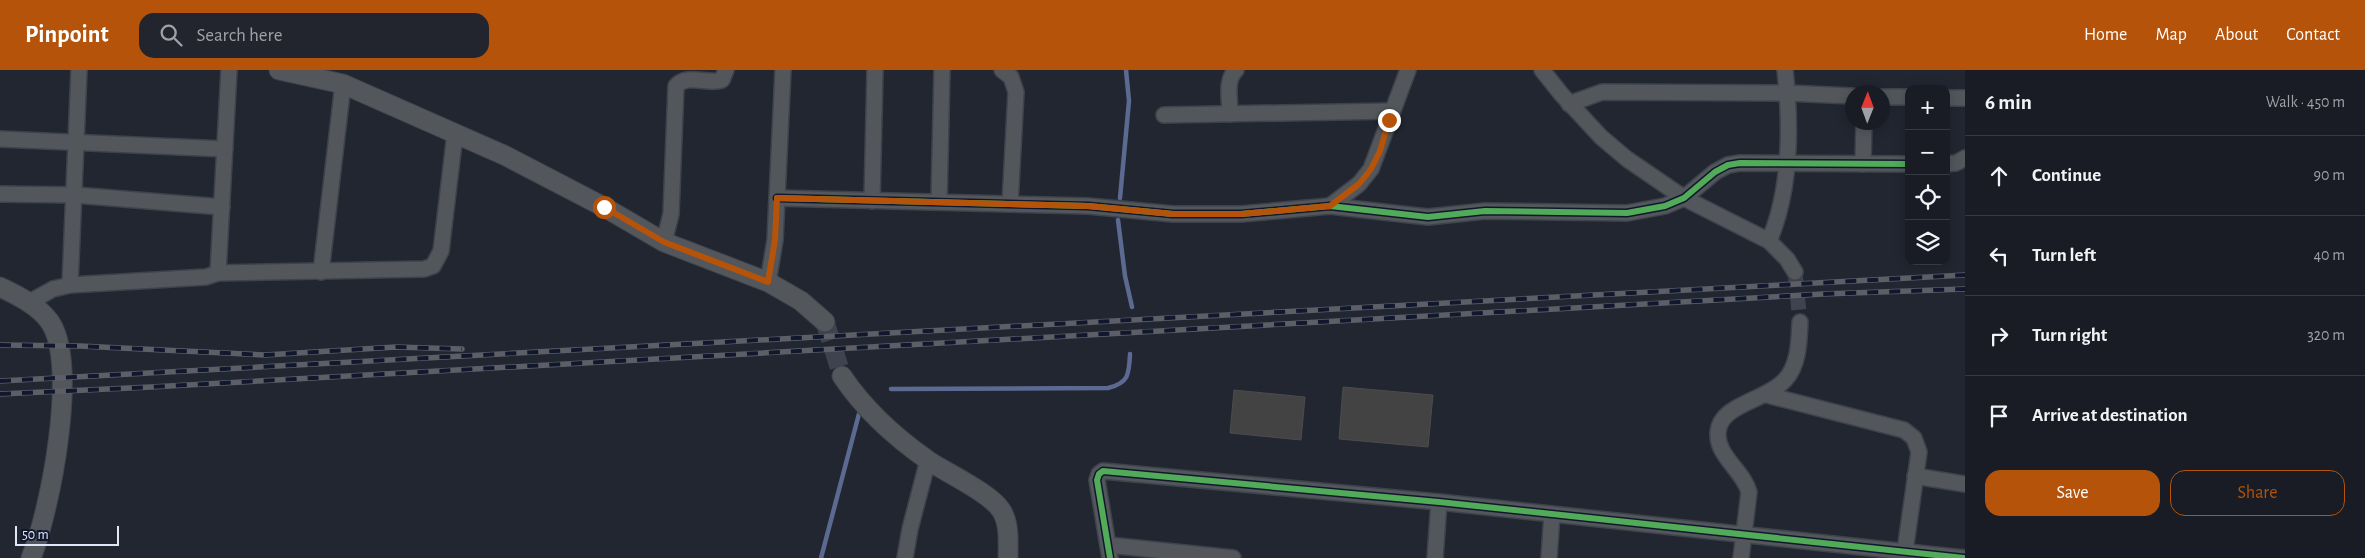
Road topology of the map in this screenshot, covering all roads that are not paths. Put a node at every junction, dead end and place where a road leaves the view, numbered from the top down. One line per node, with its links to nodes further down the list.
1 (79, 70): 27 (street)
2 (229, 70): 28 (street)
3 (279, 70): 13 (street)
4 (726, 70): 44 (street)
5 (783, 70): 36 (street)
6 (874, 70): 38 (street)
7 (942, 70): 39 (street)
8 (1002, 70): 40 (street)
9 (1236, 70): 22 (street)
10 (1408, 70): 21 (street)
11 (1542, 70): 20 (street)
12 (1785, 70): 14 (street)
13 (343, 84): 25 (street); 45 (street)
14 (1787, 93): 15 (street); 20 (street); 30 (street)
15 (1845, 96)
16 (1890, 97): 17 (street)
17 (1905, 97)
18 (1950, 98): 19 (street)
19 (1965, 98)
20 (1569, 104): 37 (street)
21 (1392, 111): 22 (street); 41 (street)
22 (1230, 114): 23 (street)
23 (1164, 115)
24 (1864, 130): 31 (street)
25 (455, 134): 44 (street); 45 (street)
26 (0, 139): 27 (street)
27 (77, 141): 28 (street); 35 (street)
28 (225, 149): 42 (street)
29 (1965, 158): 33 (street)
30 (1786, 164): 31 (street); 37 (street); 43 (street)
31 (1863, 164): 32 (street)
32 (1905, 164)
33 (1950, 164)
34 (0, 194): 35 (street)
35 (74, 195): 42 (street); 49 (street)
36 (777, 198): 38 (street); 48 (street)
37 (1684, 198): 41 (street); 43 (street)
38 (872, 201): 39 (street)
39 (939, 202): 40 (street)
40 (1010, 204): 41 (street)
41 (1330, 206)
42 (222, 207): 47 (street)
43 (1769, 241): 46 (street)
44 (664, 242): 48 (street)
45 (321, 272): 47 (street)
46 (1795, 272)
47 (218, 273): 49 (street)
48 (768, 282): 52 (street)
49 (70, 285): 51 (street)
50 (0, 287): 51 (street)
51 (28, 303): 64 (street)
52 (826, 322)
53 (1800, 322): 55 (street)
54 (842, 376): 56 (street)
55 (1767, 395): 57 (street); 61 (street)
56 (928, 460): 65 (street); 66 (street)
57 (1915, 476): 58 (street); 63 (street)
58 (1965, 484)
59 (1439, 502): 60 (street); 62 (street); 68 (street)
60 (1552, 514): 61 (street); 69 (street)
61 (1743, 534): 63 (street); 70 (street)
62 (1109, 552): 67 (street)
63 (1904, 554): 71 (street)
64 (31, 558)
65 (905, 558)
66 (1008, 558)
67 (1233, 558)
68 (1435, 558)
69 (1549, 558)
70 (1741, 558)
71 (1964, 558)

